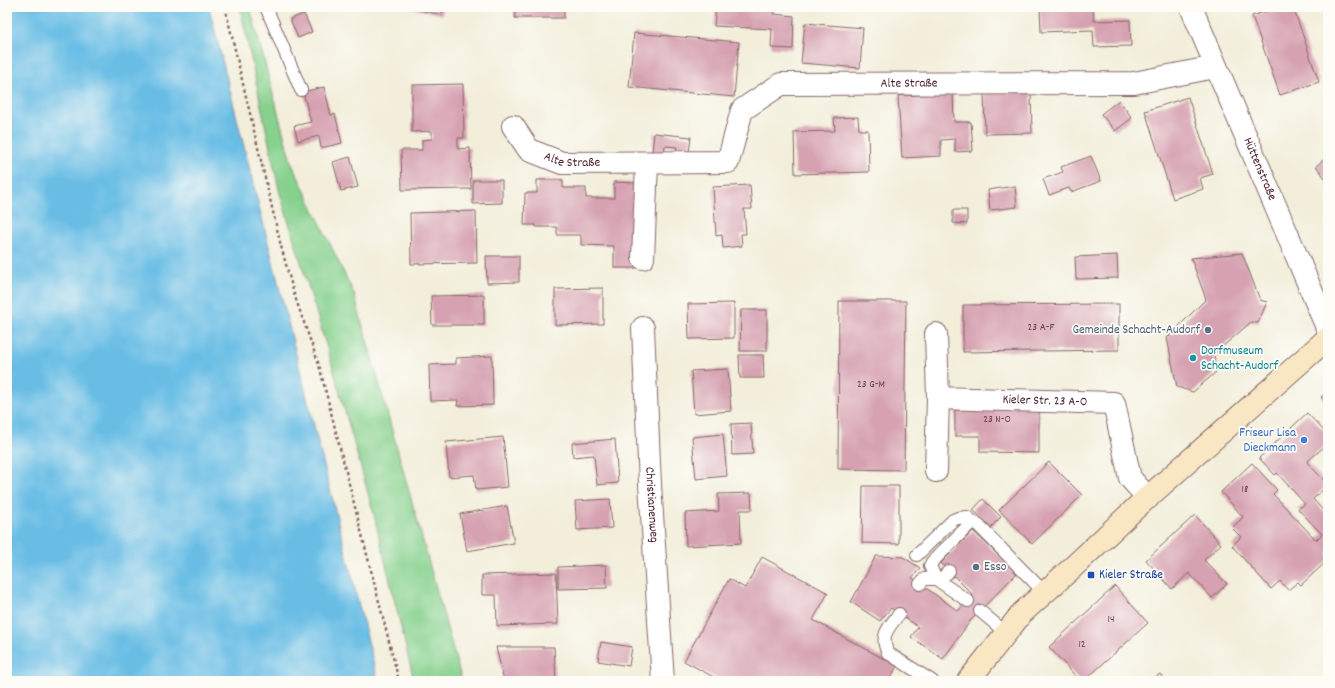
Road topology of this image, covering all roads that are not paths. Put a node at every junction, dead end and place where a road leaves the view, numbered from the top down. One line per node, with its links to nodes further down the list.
1 (266, 7): 4 (lane)
2 (1191, 7): 3 (street, Hüttenstraße)
3 (1215, 66): 6 (street, Alte Straße); 9 (street, Hüttenstraße)
4 (301, 90)
5 (513, 126): 6 (street, Alte Straße)
6 (647, 163): 7 (street)
7 (643, 258)
8 (643, 328): 22 (street, Christianenweg)
9 (1328, 330)
10 (936, 334): 12 (street)
11 (1328, 338): 14 (main road)
12 (938, 398): 13 (street); 14 (street, Kieler Str. 23 A-O)
13 (936, 471)
14 (1148, 498): 18 (main road)
15 (975, 523): 16 (lane); 16 (lane); 18 (lane)
16 (930, 566): 17 (lane)
17 (920, 584)
18 (1044, 592): 21 (main road)
19 (980, 611): 21 (lane)
20 (899, 614): 23 (lane)
21 (1005, 632): 24 (main road)
22 (663, 681)
23 (932, 681)
24 (968, 681)

